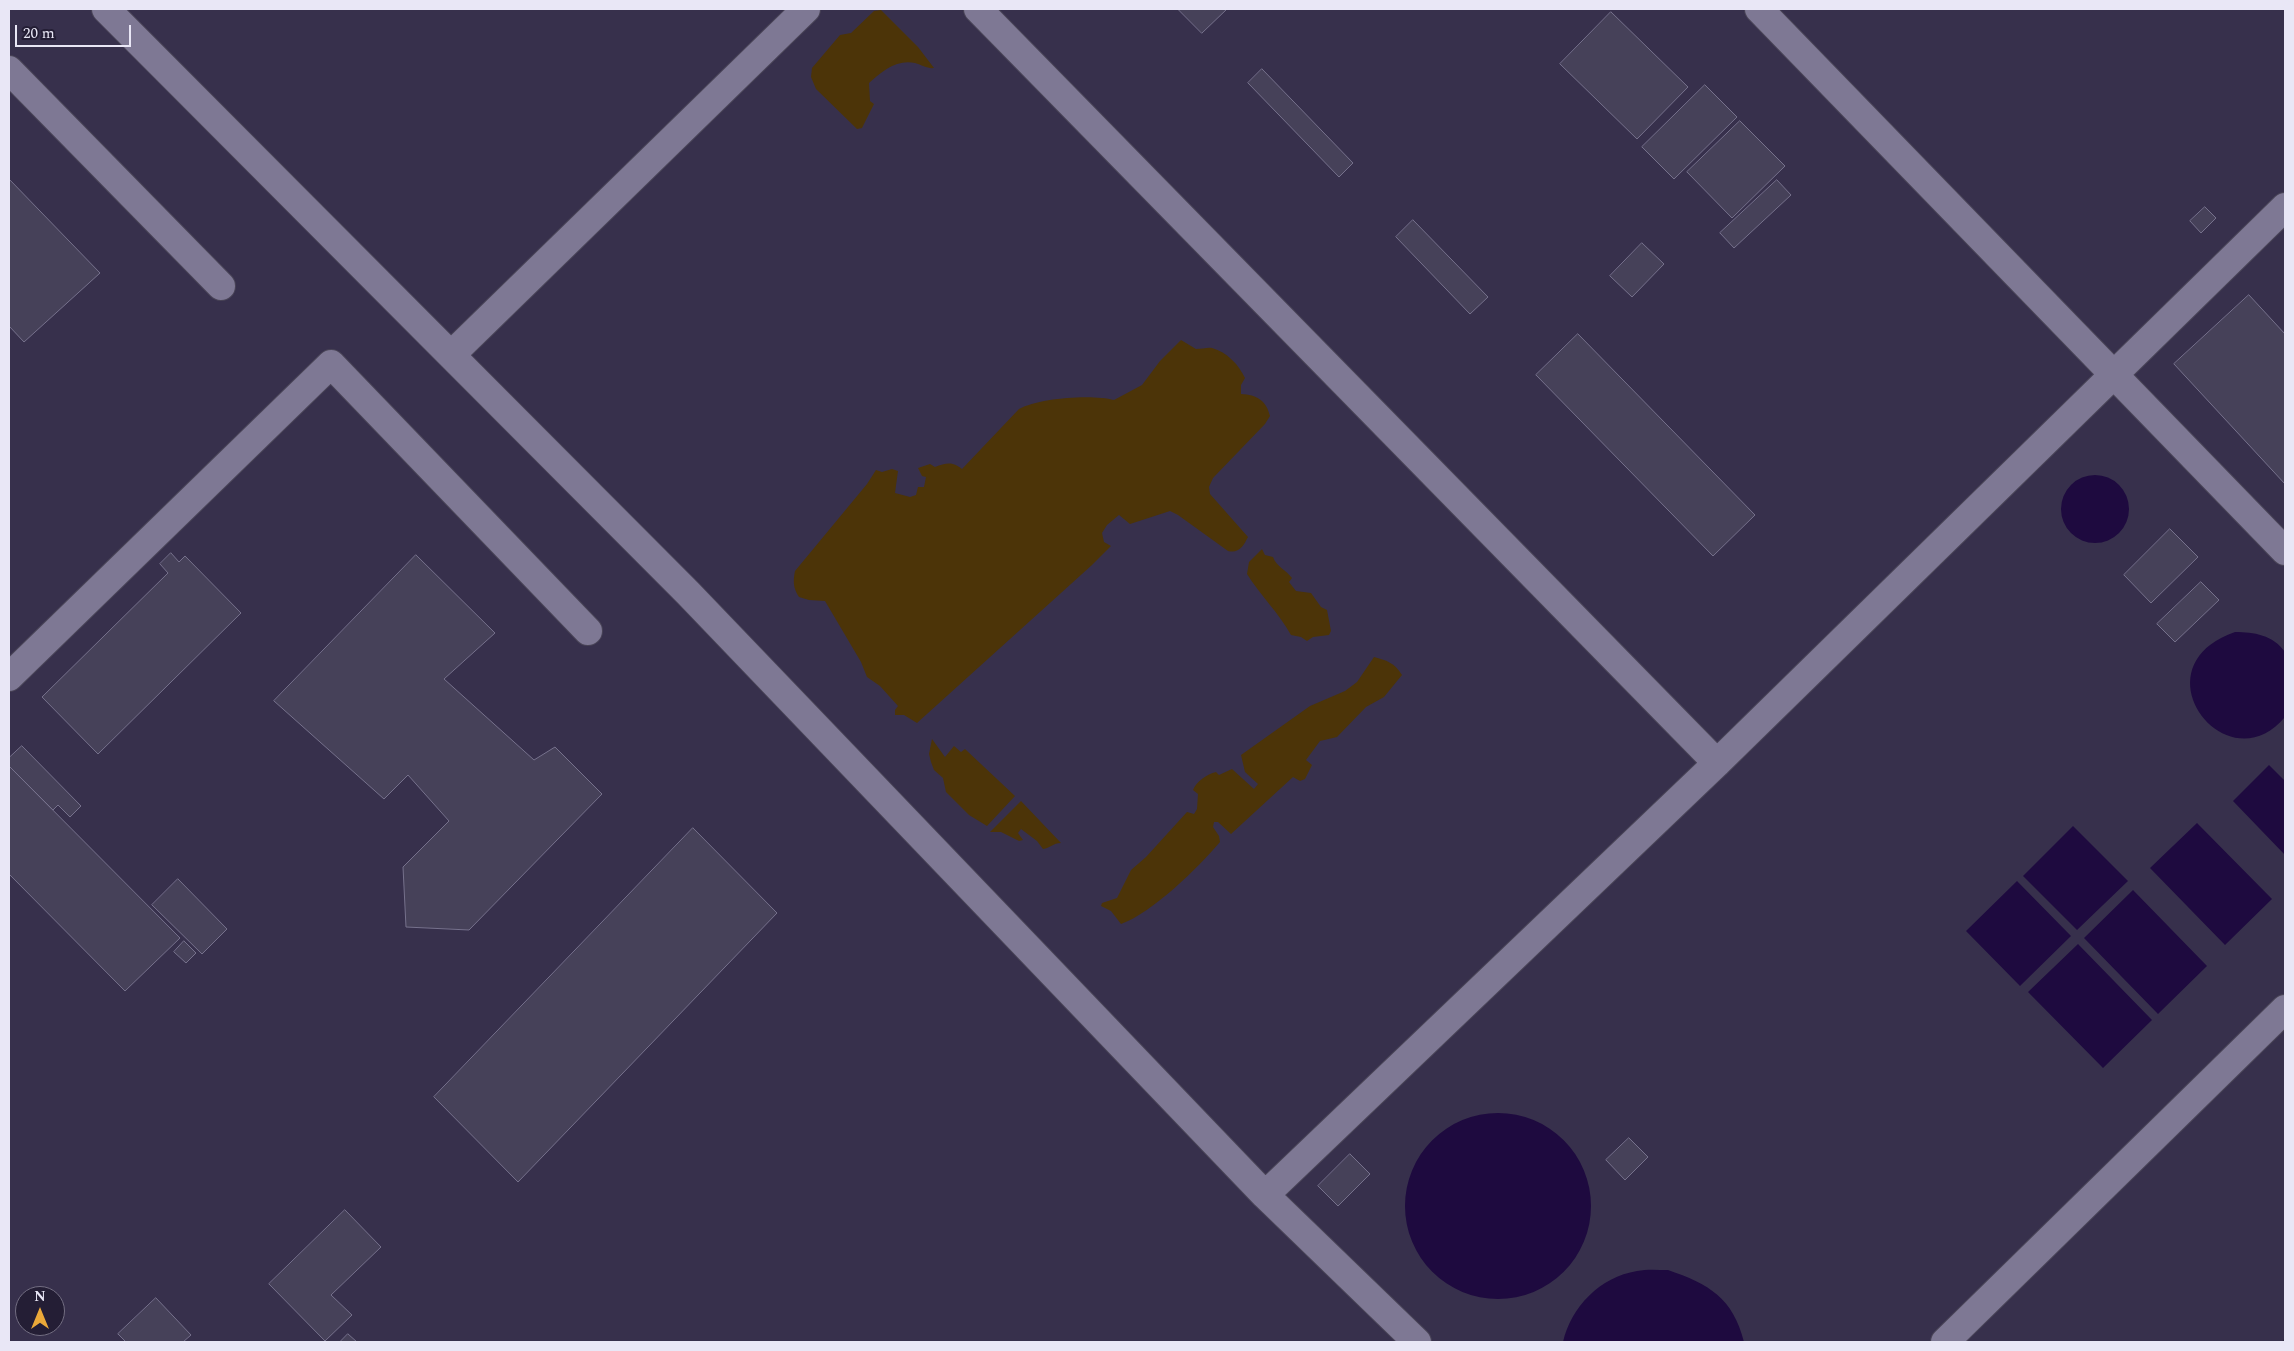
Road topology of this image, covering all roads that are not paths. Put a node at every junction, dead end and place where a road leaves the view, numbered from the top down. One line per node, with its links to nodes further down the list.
1 (106, 9): 8 (lane)
2 (806, 9): 8 (lane)
3 (978, 9): 13 (lane)
4 (1759, 9): 9 (lane)
5 (9, 70): 7 (lane)
6 (2285, 207): 9 (lane)
7 (221, 286)
8 (451, 355): 15 (lane)
9 (2113, 374): 10 (lane); 13 (lane)
10 (2285, 551)
11 (588, 631): 12 (lane)
12 (9, 677)
13 (1717, 763): 15 (lane)
14 (2285, 1009): 17 (lane)
15 (1265, 1195): 16 (lane)
16 (1417, 1342)
17 (1945, 1342)

